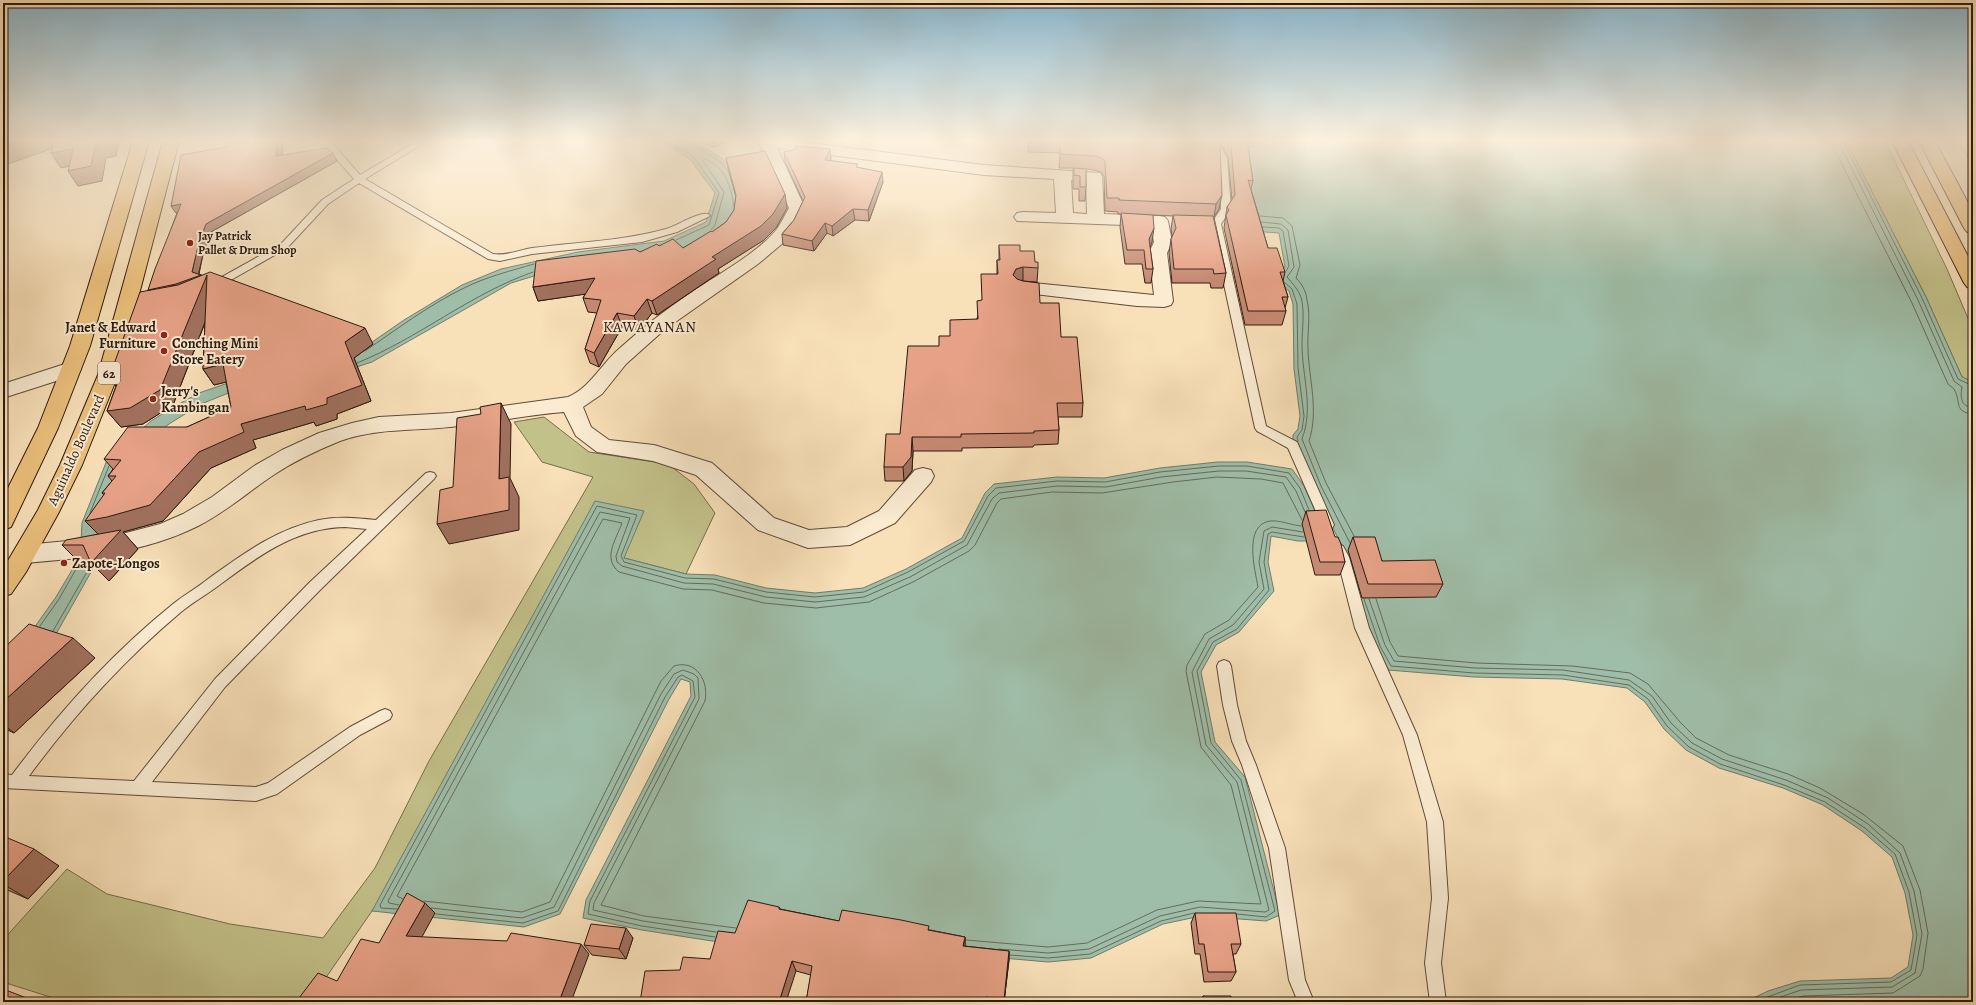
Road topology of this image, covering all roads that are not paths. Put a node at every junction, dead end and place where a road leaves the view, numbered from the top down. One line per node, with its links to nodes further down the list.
1 (127, 188): 19 (highway)
2 (158, 188): 26 (highway, Aguinaldo Boulevard / 62)
3 (346, 188): 18 (lane)
4 (374, 188): 11 (lane)
5 (788, 188): 21 (street)
6 (1063, 188): 13 (street)
7 (1095, 188): 14 (street)
8 (1225, 188): 33 (lane)
9 (1924, 188): 16 (highway)
10 (1952, 188): 15 (highway)
11 (705, 216)
12 (1023, 217): 13 (street)
13 (1065, 218): 14 (street)
14 (1096, 219): 17 (street)
15 (1973, 228)
16 (1973, 283)
17 (1023, 288)
18 (206, 289)
19 (71, 369): 20 (street); 24 (highway)
20 (3, 391)
21 (571, 404): 23 (street); 26 (street)
22 (430, 476): 25 (lane)
23 (923, 476)
24 (3, 521)
25 (380, 525): 30 (lane); 31 (lane)
26 (25, 554): 27 (highway, Aguinaldo Boulevard / 62)
27 (3, 587)
28 (1224, 666): 32 (lane)
29 (385, 715): 31 (lane)
30 (9, 781): 31 (lane)
31 (137, 789)
32 (1306, 1002)
33 (1438, 1002)

